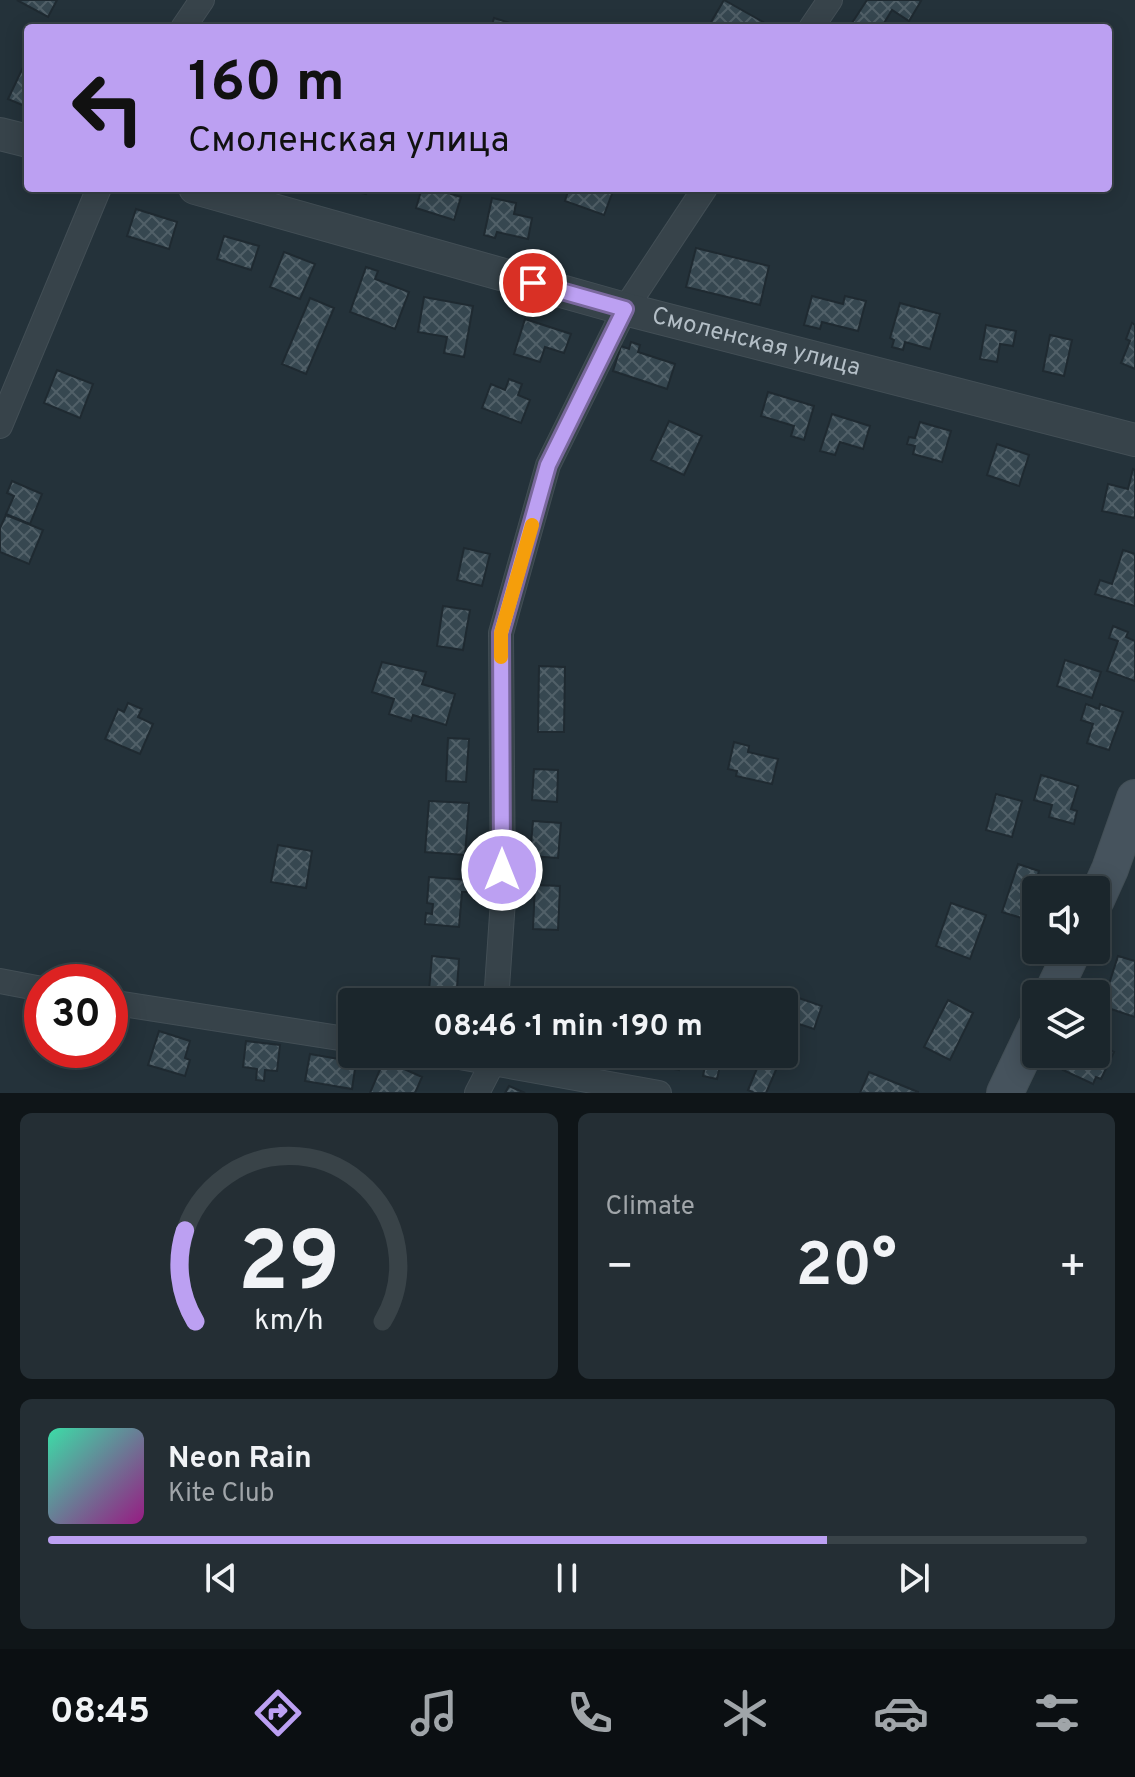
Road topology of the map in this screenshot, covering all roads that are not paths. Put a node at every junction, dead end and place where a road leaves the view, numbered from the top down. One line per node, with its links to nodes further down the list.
1 (202, 0): 3 (street)
2 (830, 0): 4 (street)
3 (186, 24)
4 (814, 24)
5 (0, 134): 6 (street)
6 (24, 140)
7 (97, 192): 11 (street)
8 (209, 192): 10 (street, Смоленская улица)
9 (702, 192): 10 (street)
10 (625, 309): 12 (street, Смоленская улица); 17 (street)
11 (0, 426)
12 (1135, 440)
13 (1135, 798): 14 (main road)
14 (1107, 876)
15 (0, 981): 16 (street)
16 (24, 986)
17 (497, 988)
18 (128, 1005): 19 (street)
19 (338, 1038)
20 (1022, 1057): 25 (main road)
21 (488, 1068): 23 (street)
22 (540, 1068): 24 (street)
23 (477, 1093)
24 (659, 1093)
25 (1005, 1093)

